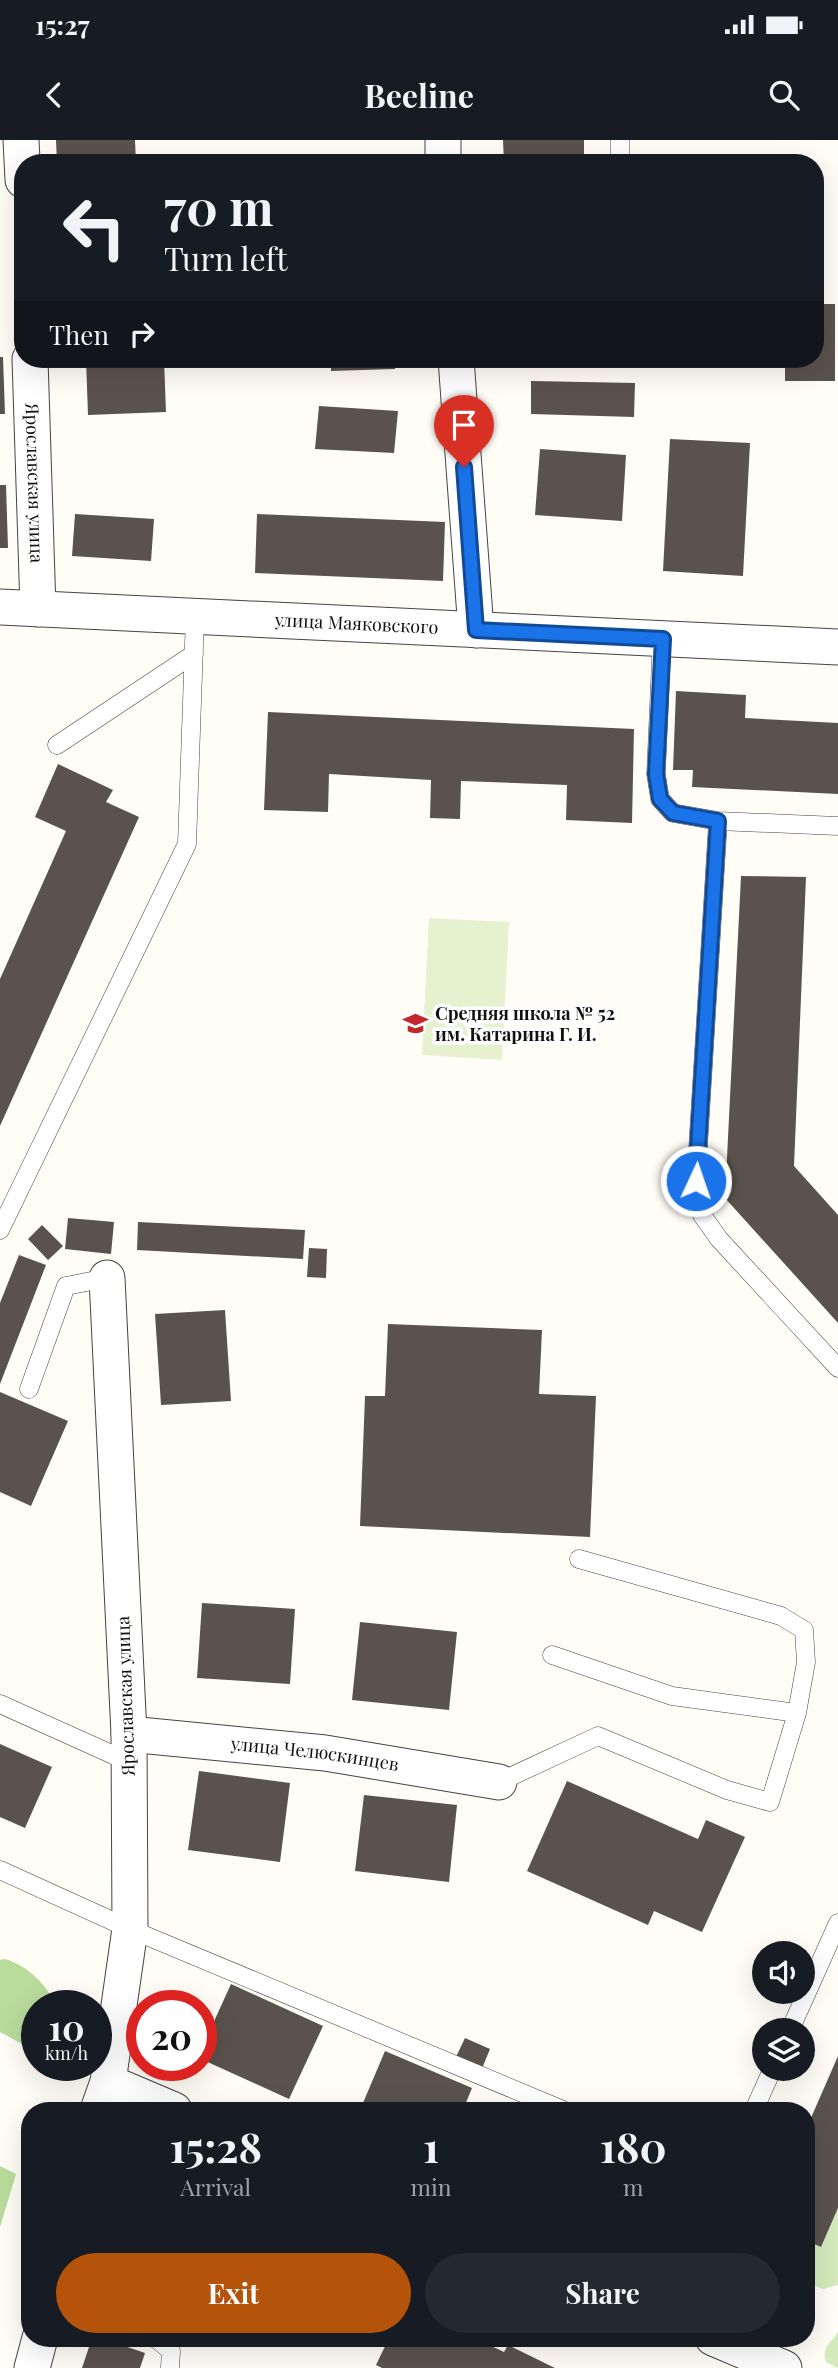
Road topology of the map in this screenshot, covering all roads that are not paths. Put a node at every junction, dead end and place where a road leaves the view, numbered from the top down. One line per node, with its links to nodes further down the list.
1 (30, 368): 4 (street, Ярославская улица)
2 (457, 368): 6 (street)
3 (0, 607): 4 (street, улица Маяковского)
4 (38, 609): 5 (street, улица Маяковского)
5 (195, 617): 6 (street, улица Маяковского); 9 (lane)
6 (476, 630): 7 (street, улица Маяковского)
7 (663, 639): 8 (street, улица Маяковского); 11 (lane)
8 (838, 647)
9 (194, 654): 10 (lane); 13 (lane)
10 (57, 745)
11 (718, 821): 12 (lane); 15 (lane)
12 (838, 826)
13 (0, 1230)
14 (107, 1278): 16 (lane); 21 (street, Ярославская улица)
15 (838, 1368)
16 (29, 1389)
17 (579, 1559): 20 (lane)
18 (552, 1655): 20 (lane)
19 (0, 1704): 21 (lane)
20 (797, 1713): 22 (lane)
21 (129, 1748): 22 (street, улица Челюскинцев); 25 (street, Ярославская улица)
22 (499, 1782)
23 (0, 1870): 25 (lane)
24 (838, 1923): 26 (lane)
25 (130, 1928): 28 (street, Ярославская улица); 30 (lane)
26 (795, 2018)
27 (767, 2081): 31 (lane)
28 (103, 2096): 29 (street)
29 (133, 2102)
30 (544, 2102)
31 (758, 2102)
32 (38, 2347): 35 (street)
33 (167, 2347): 36 (lane)
34 (734, 2347): 37 (street)
35 (32, 2368)
36 (170, 2368)
37 (784, 2368)

